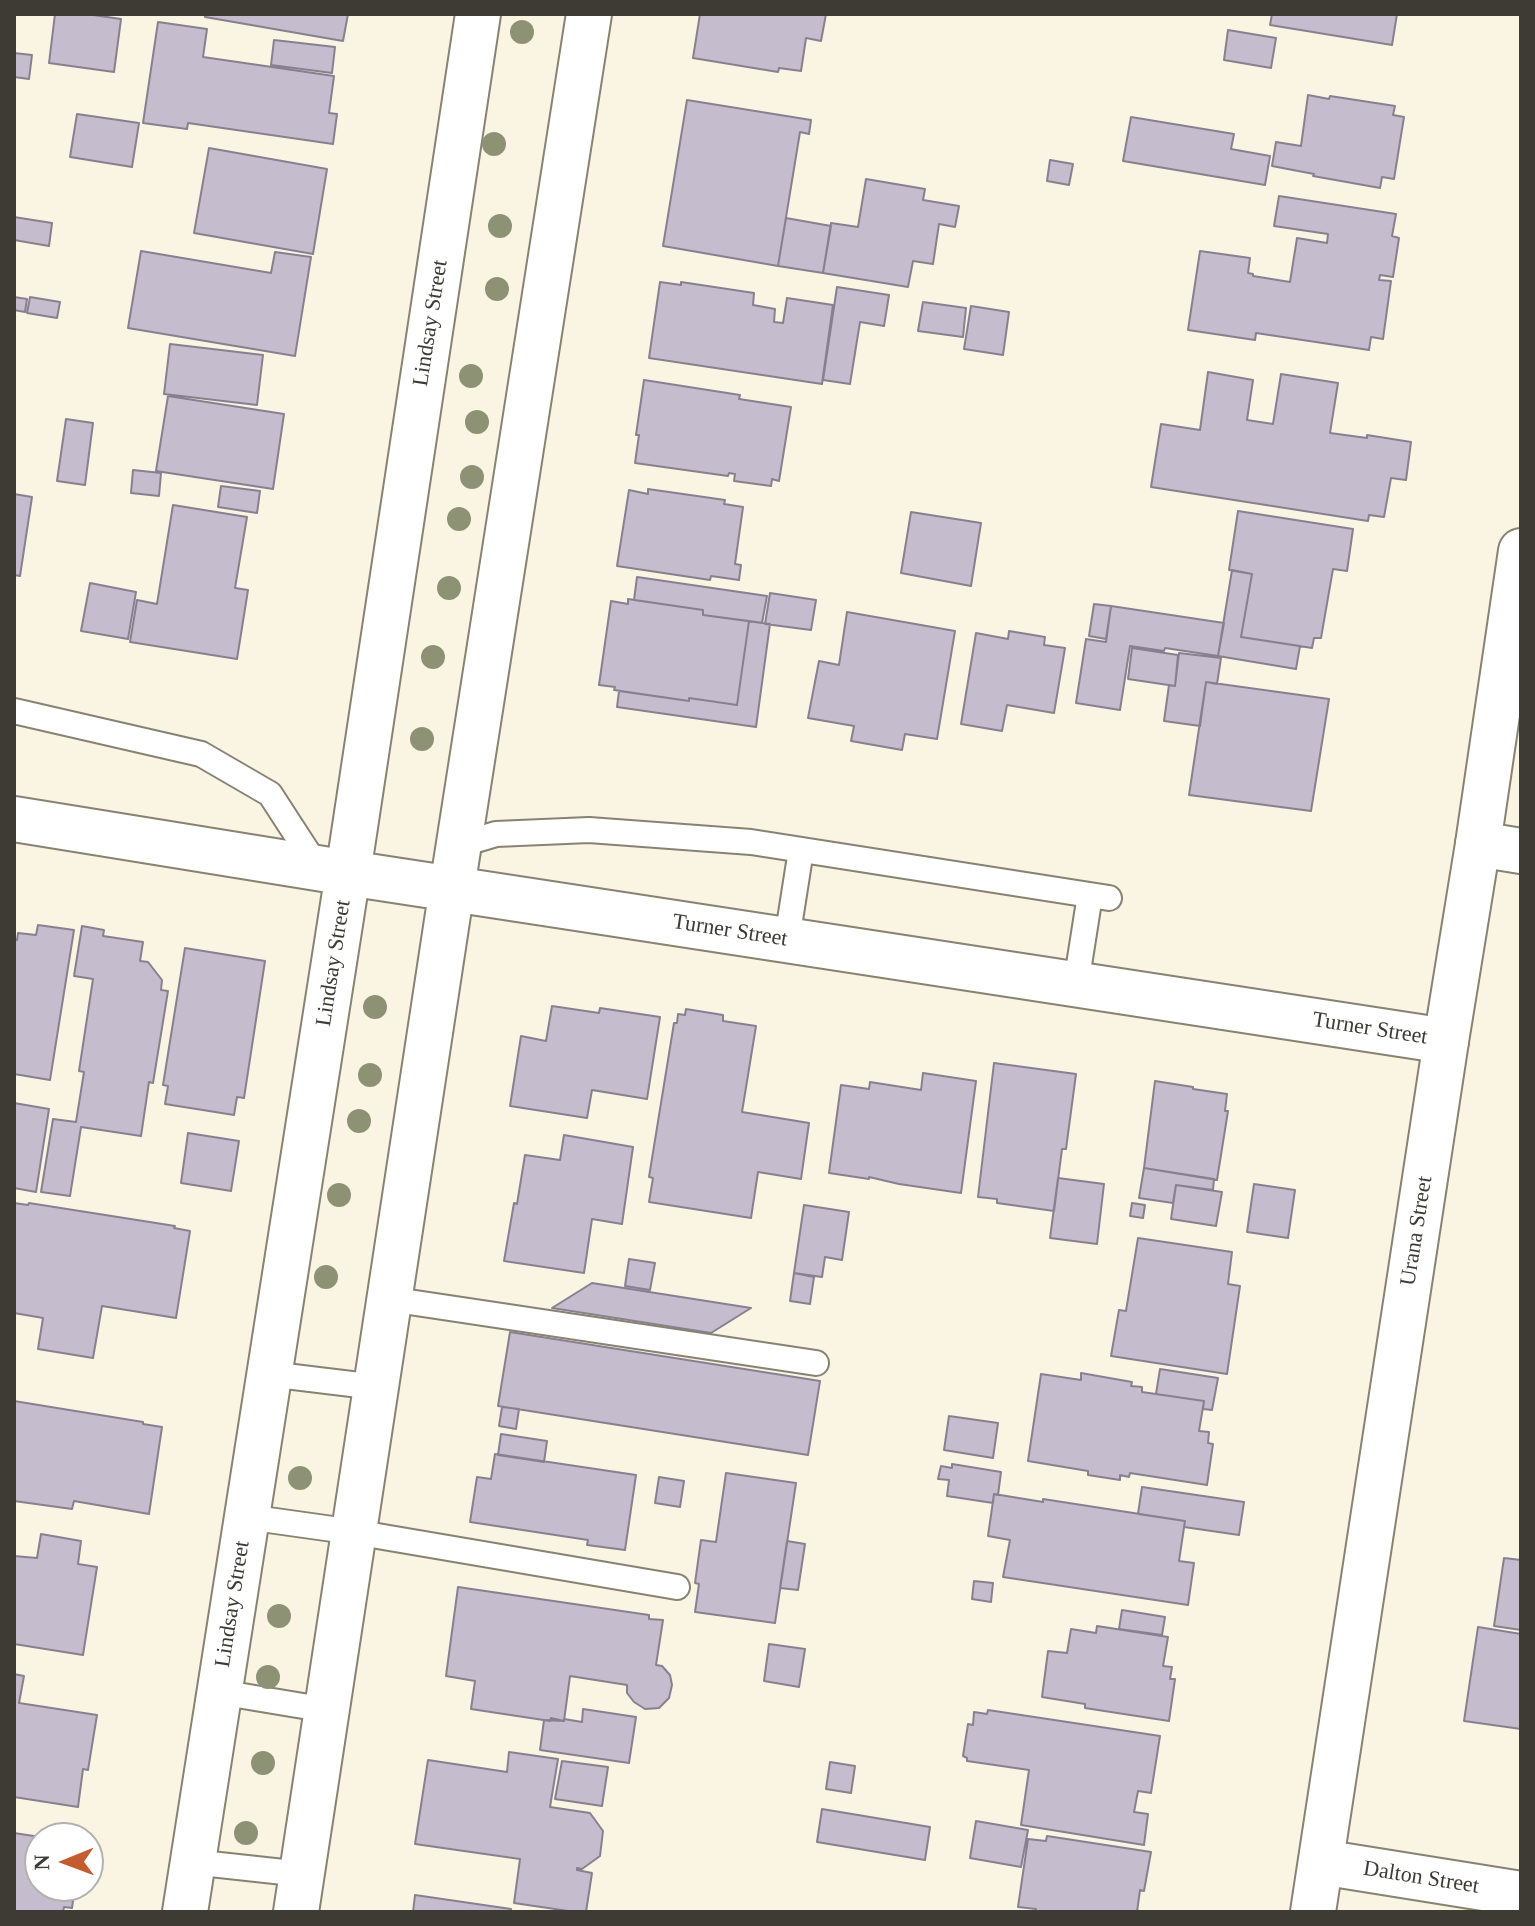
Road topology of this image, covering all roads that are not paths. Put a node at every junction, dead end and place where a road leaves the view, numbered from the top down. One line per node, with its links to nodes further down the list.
1 (478, 14): 10 (street, Lindsay Street)
2 (589, 14): 7 (street)
3 (1521, 551): 6 (street, Urana Street)
4 (14, 711): 10 (lane)
5 (14, 819): 10 (street, Turner Street)
6 (1478, 844): 9 (street); 14 (street, Urana Street)
7 (459, 845): 8 (lane); 11 (street)
8 (801, 850): 12 (lane); 13 (lane)
9 (1521, 851)
10 (333, 870): 11 (street, Turner Street); 17 (street, Lindsay Street)
11 (452, 888): 12 (street, Turner Street); 15 (street)
12 (787, 939): 13 (street, Turner Street)
13 (1076, 984): 14 (street, Turner Street)
14 (1446, 1041): 25 (street, Urana Street)
15 (389, 1299): 16 (lane); 18 (street)
16 (816, 1363)
17 (269, 1374): 18 (lane); 19 (street, Lindsay Street)
18 (376, 1387): 20 (street)
19 (247, 1517): 20 (lane); 22 (street, Lindsay Street)
20 (354, 1532): 21 (lane); 23 (street)
21 (677, 1587)
22 (219, 1692): 23 (lane); 24 (street, Lindsay Street)
23 (327, 1710): 26 (street)
24 (192, 1862): 26 (lane); 28 (street, Lindsay Street)
25 (1321, 1862): 27 (street, Dalton Street); 29 (street, Urana Street)
26 (299, 1893)
27 (1521, 1894)
28 (185, 1912)
29 (1313, 1912)

